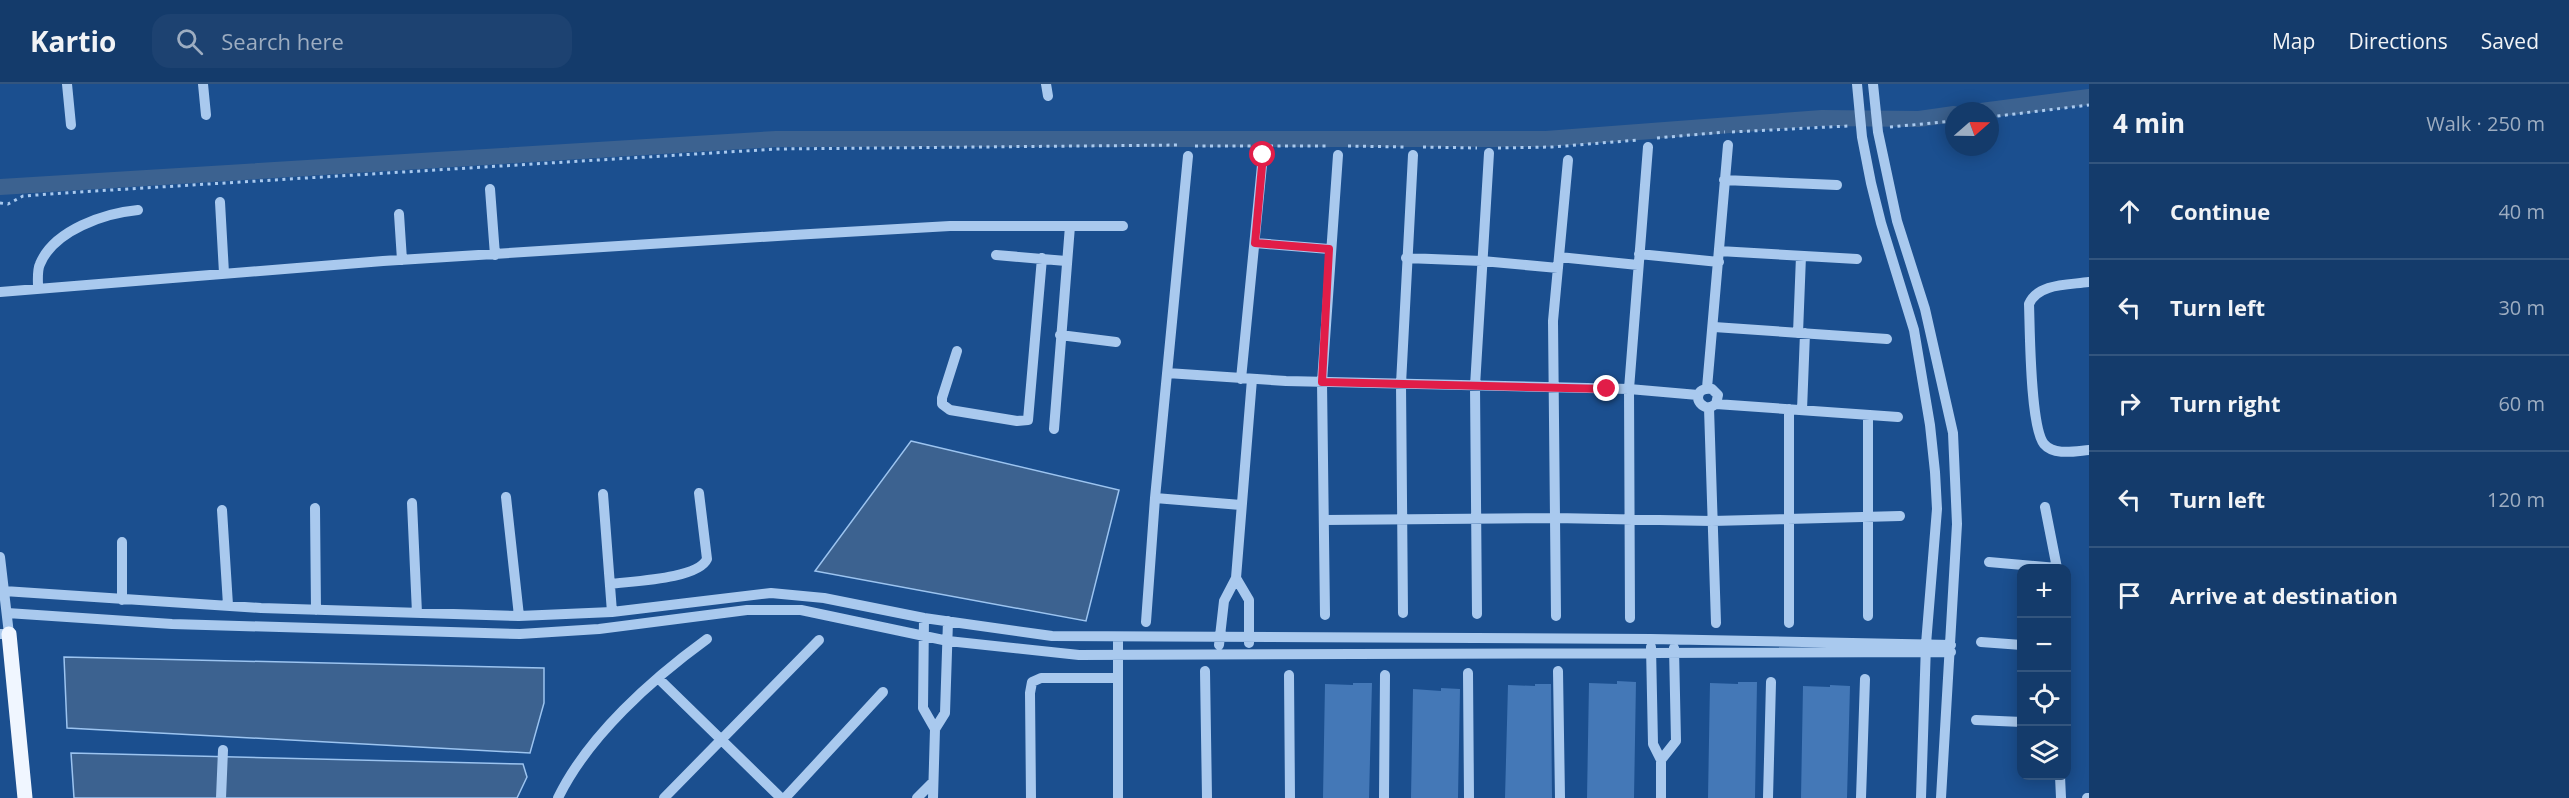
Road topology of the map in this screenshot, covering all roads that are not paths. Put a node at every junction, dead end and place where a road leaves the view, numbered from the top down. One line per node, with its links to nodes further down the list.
1 (67, 84): 8 (street)
2 (203, 84): 7 (street)
3 (1046, 84): 6 (street)
4 (1857, 84): 65 (street)
5 (1873, 84): 64 (street)
6 (1048, 96)
7 (206, 116)
8 (71, 125)
9 (1728, 145): 17 (street)
10 (1648, 147): 33 (street)
11 (1337, 149): 26 (street)
12 (1489, 150): 37 (street)
13 (1263, 155): 25 (street)
14 (1413, 155): 32 (street)
15 (1188, 156): 49 (street)
16 (1568, 159): 38 (street)
17 (1724, 180): 18 (street); 30 (street)
18 (1837, 185)
19 (490, 189): 27 (street)
20 (220, 202): 39 (street)
21 (138, 210): 41 (street)
22 (399, 214): 35 (street)
23 (1070, 226): 24 (street); 27 (street); 36 (street)
24 (1123, 226)
25 (1255, 243): 26 (street); 50 (street)
26 (1329, 249): 51 (street)
27 (495, 255): 35 (street)
28 (996, 255): 31 (street)
29 (1801, 256): 30 (street); 34 (street); 44 (street)
30 (1719, 257): 33 (street); 43 (street)
31 (1042, 258): 36 (street); 48 (street)
32 (1406, 258): 37 (street); 52 (street)
33 (1638, 259): 38 (street); 56 (street)
34 (1857, 259)
35 (402, 261): 39 (street)
36 (1066, 261): 45 (street)
37 (1482, 261): 38 (street); 53 (street)
38 (1559, 263): 55 (street)
39 (224, 273): 41 (street)
40 (2089, 282): 66 (street)
41 (38, 287): 42 (street)
42 (0, 292)
43 (1714, 327): 44 (street); 54 (street)
44 (1802, 333): 46 (street); 60 (street)
45 (1060, 335): 47 (street); 63 (street)
46 (1887, 339)
47 (1116, 342)
48 (957, 351)
49 (1167, 373): 50 (street); 70 (street)
50 (1246, 379): 51 (street); 72 (street)
51 (1322, 382): 52 (street); 80 (street)
52 (1401, 384): 53 (street); 81 (street)
53 (1474, 386): 55 (street); 79 (street)
54 (1707, 388): 57 (street); 58 (street)
55 (1553, 389): 56 (street); 78 (street)
56 (1629, 389): 57 (street); 82 (street)
57 (1698, 395): 58 (street)
58 (1712, 406): 59 (street); 84 (street)
59 (1789, 409): 60 (street); 83 (street)
60 (1802, 410): 61 (street)
61 (1868, 415): 62 (street); 77 (street)
62 (1898, 417)
63 (1054, 429)
64 (1953, 433): 65 (street); 123 (street)
65 (1931, 435): 122 (street)
66 (2089, 450)
67 (699, 493): 89 (street)
68 (603, 494): 89 (street)
69 (506, 497): 100 (street)
70 (1155, 498): 72 (street); 106 (street)
71 (412, 503): 96 (street)
72 (1241, 505): 88 (street)
73 (2045, 507): 87 (street)
74 (315, 508): 93 (street)
75 (222, 510): 92 (street)
76 (1900, 516): 77 (street)
77 (1868, 517): 83 (street); 102 (street)
78 (1554, 518): 79 (street); 82 (street); 101 (street)
79 (1476, 519): 81 (street); 98 (street)
80 (1325, 520): 81 (street); 99 (street)
81 (1403, 520): 97 (street)
82 (1630, 520): 84 (street); 104 (street)
83 (1789, 520): 84 (street); 108 (street)
84 (1712, 521): 107 (street)
85 (122, 542): 91 (street)
86 (0, 557): 90 (street)
87 (1989, 562)
88 (1236, 578): 113 (street); 114 (street)
89 (610, 584): 94 (street)
90 (4, 591): 91 (street); 95 (street)
91 (122, 600): 92 (street)
92 (228, 606): 93 (street)
93 (315, 610): 96 (street)
94 (612, 612): 100 (street); 103 (street)
95 (7, 613): 109 (street); 110 (street)
96 (417, 613): 100 (street)
97 (1403, 613)
98 (1477, 614)
99 (1325, 615)
100 (519, 616)
101 (1556, 616)
102 (1868, 616)
103 (924, 618): 105 (street); 110 (street)
104 (1630, 618)
105 (948, 621): 111 (street); 118 (street)
106 (1146, 622)
107 (1716, 623)
108 (1789, 623)
109 (4, 634): 148 (main road)
110 (923, 636): 118 (street); 142 (street)
111 (1118, 638): 113 (street); 129 (street)
112 (707, 639): 137 (street)
113 (1220, 639): 114 (street); 125 (street)
114 (1249, 639): 115 (street); 124 (street)
115 (1379, 639): 116 (street); 126 (street)
116 (1651, 639): 119 (street); 127 (street)
117 (819, 640): 143 (street)
118 (948, 641): 129 (street); 142 (street)
119 (1674, 641): 122 (street); 128 (street)
120 (1981, 642): 121 (street)
121 (2017, 645)
122 (1926, 648): 123 (street); 128 (street); 165 (street)
123 (1951, 648): 166 (street)
124 (1249, 653): 125 (street); 126 (street)
125 (1219, 654): 129 (street)
126 (1379, 654): 127 (street)
127 (1651, 654): 128 (street); 145 (street)
128 (1674, 654): 145 (street)
129 (1118, 655): 135 (street)
130 (1205, 671): 157 (street)
131 (1558, 671): 161 (street)
132 (1468, 672): 160 (street)
133 (1289, 675): 158 (street)
134 (1385, 675): 159 (street)
135 (1118, 678): 155 (street); 156 (street)
136 (1865, 679): 164 (street)
137 (659, 680): 143 (street); 150 (street)
138 (1771, 682): 163 (street)
139 (883, 692): 152 (street)
140 (1976, 720): 141 (street)
141 (2017, 722)
142 (935, 729): 147 (street)
143 (722, 741): 151 (street); 152 (street)
144 (224, 750): 149 (street)
145 (1662, 760): 162 (street)
146 (2060, 780): 167 (street)
147 (933, 782): 153 (street); 154 (street)
148 (25, 798)
149 (221, 798)
150 (558, 798)
151 (664, 798)
152 (783, 798)
153 (917, 798)
154 (933, 798)
155 (1031, 798)
156 (1118, 798)
157 (1207, 798)
158 (1290, 798)
159 (1384, 798)
160 (1469, 798)
161 (1560, 798)
162 (1661, 798)
163 (1768, 798)
164 (1861, 798)
165 (1921, 798)
166 (1941, 798)
167 (2061, 798)

